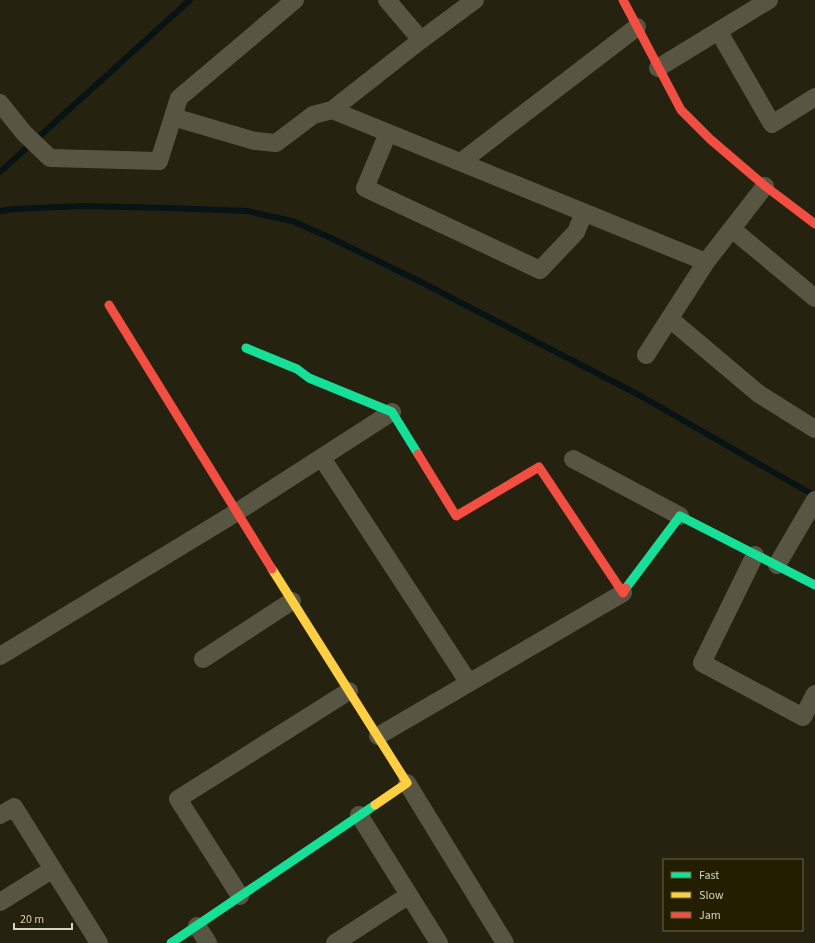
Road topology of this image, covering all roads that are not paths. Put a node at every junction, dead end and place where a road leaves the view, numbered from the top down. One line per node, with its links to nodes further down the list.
1 (295, 0): 13 (street)
2 (388, 0): 8 (street)
3 (475, 0): 8 (street)
4 (623, 0): 6 (street)
5 (769, 0): 7 (street)
6 (637, 27): 9 (street); 15 (street)
7 (719, 32): 9 (street); 10 (street)
8 (421, 40): 12 (street)
9 (658, 68): 16 (street)
10 (815, 98)
11 (0, 103): 13 (street)
12 (332, 110): 13 (street); 14 (street)
13 (173, 117)
14 (388, 133): 15 (street); 17 (street)
15 (461, 162): 17 (street)
16 (765, 186): 18 (street); 19 (street)
17 (584, 212): 20 (street)
18 (815, 224)
19 (732, 229): 20 (street); 21 (street)
20 (706, 262): 23 (street)
21 (815, 298)
22 (110, 305): 31 (street)
23 (670, 319): 25 (street); 27 (street)
24 (246, 348): 26 (street)
25 (646, 355)
26 (392, 412): 28 (street); 36 (street)
27 (815, 429)
28 (322, 458): 31 (street); 40 (street)
29 (573, 459): 32 (street)
30 (813, 504): 34 (street)
31 (237, 512): 37 (street); 38 (street)
32 (680, 516): 33 (street); 36 (street)
33 (755, 555): 34 (street); 42 (street)
34 (777, 565): 35 (street)
35 (815, 585)
36 (623, 593): 40 (street)
37 (292, 601): 39 (street); 41 (street)
38 (0, 656)
39 (203, 658)
40 (469, 683): 43 (street)
41 (349, 691): 43 (street); 49 (street)
42 (815, 694)
43 (378, 736): 44 (street)
44 (407, 783): 46 (street); 57 (street)
45 (0, 815): 47 (street)
46 (359, 815): 48 (street); 49 (street)
47 (53, 869): 50 (street); 52 (street)
48 (410, 895): 55 (street); 56 (street)
49 (240, 896): 51 (street)
50 (0, 902)
51 (197, 926): 53 (street); 54 (street)
52 (99, 943)
53 (171, 943)
54 (208, 943)
55 (335, 943)
56 (439, 943)
57 (505, 943)

